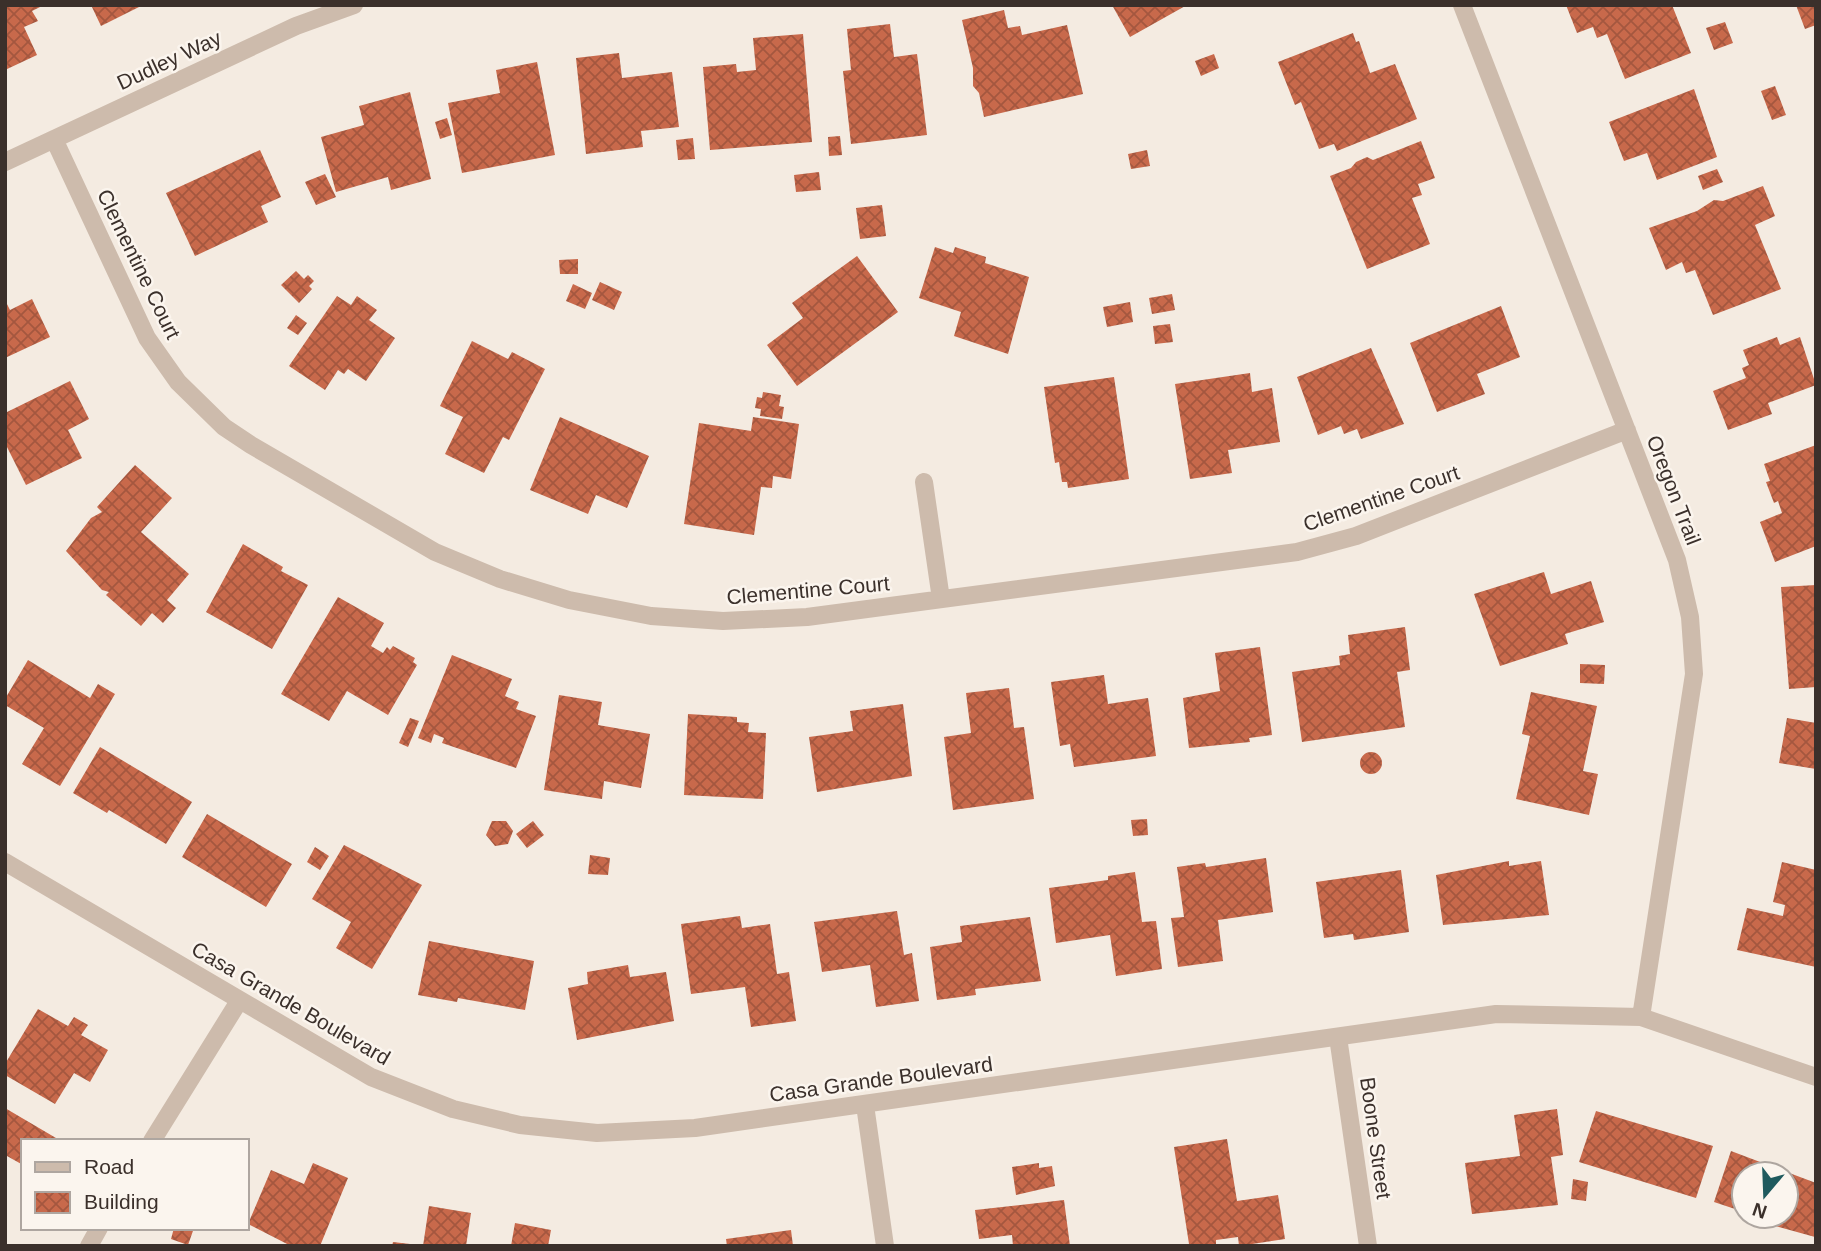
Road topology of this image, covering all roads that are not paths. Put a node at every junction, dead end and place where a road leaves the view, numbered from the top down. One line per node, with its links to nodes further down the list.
1 (354, 5): 3 (street, Dudley Way)
2 (1462, 5): 5 (street, Oregon Trail)
3 (54, 139): 4 (street, Dudley Way); 7 (street, Clementine Court)
4 (5, 162)
5 (1627, 430): 7 (street, Clementine Court); 10 (street, Oregon Trail)
6 (924, 482): 7 (street)
7 (941, 599)
8 (5, 862): 9 (street, Casa Grande Boulevard)
9 (239, 1001): 13 (street, Casa Grande Boulevard); 14 (street)
10 (1641, 1017): 11 (street, Casa Grande Boulevard); 12 (street, Casa Grande Boulevard)
11 (1339, 1037): 13 (street, Casa Grande Boulevard); 18 (street, Boone Street)
12 (1816, 1077)
13 (865, 1105): 17 (street)
14 (153, 1139)
15 (98, 1230): 16 (street)
16 (89, 1246)
17 (886, 1246)
18 (1368, 1246)

